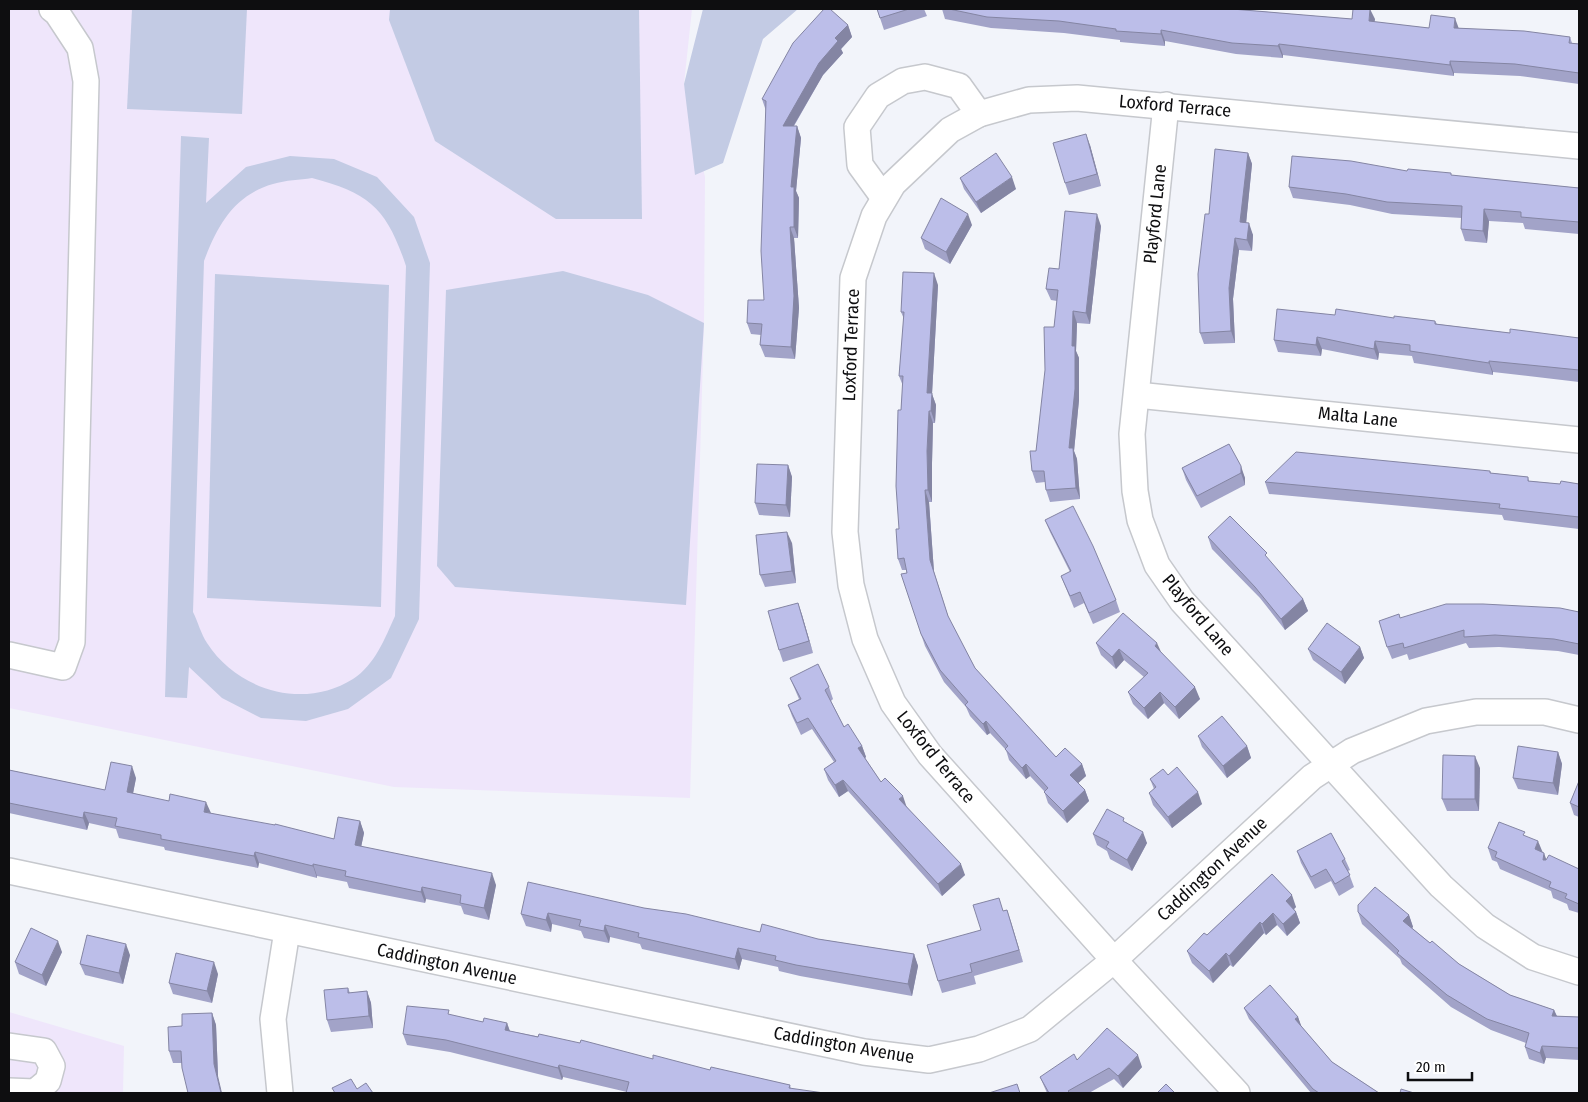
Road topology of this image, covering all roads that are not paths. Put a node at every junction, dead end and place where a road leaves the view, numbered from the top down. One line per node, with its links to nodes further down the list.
1 (52, 9): 8 (street)
2 (1166, 105): 3 (street, Loxford Terrace); 4 (street, Loxford Terrace); 6 (street, Playford Lane)
3 (979, 114): 5 (street, Loxford Terrace); 5 (street)
4 (1579, 146)
5 (884, 198): 13 (street, Loxford Terrace)
6 (1137, 395): 7 (street, Malta Lane); 10 (street, Playford Lane)
7 (1579, 440)
8 (9, 655)
9 (1579, 720): 10 (street, Caddington Avenue)
10 (1332, 765): 13 (street, Caddington Avenue); 14 (street, Playford Lane)
11 (9, 871): 12 (street, Caddington Avenue)
12 (287, 930): 13 (street, Caddington Avenue); 17 (street)
13 (1114, 960): 18 (street, Loxford Terrace)
14 (1579, 972)
15 (9, 1046): 16 (street)
16 (9, 1091)
17 (280, 1093)
18 (1237, 1093)

